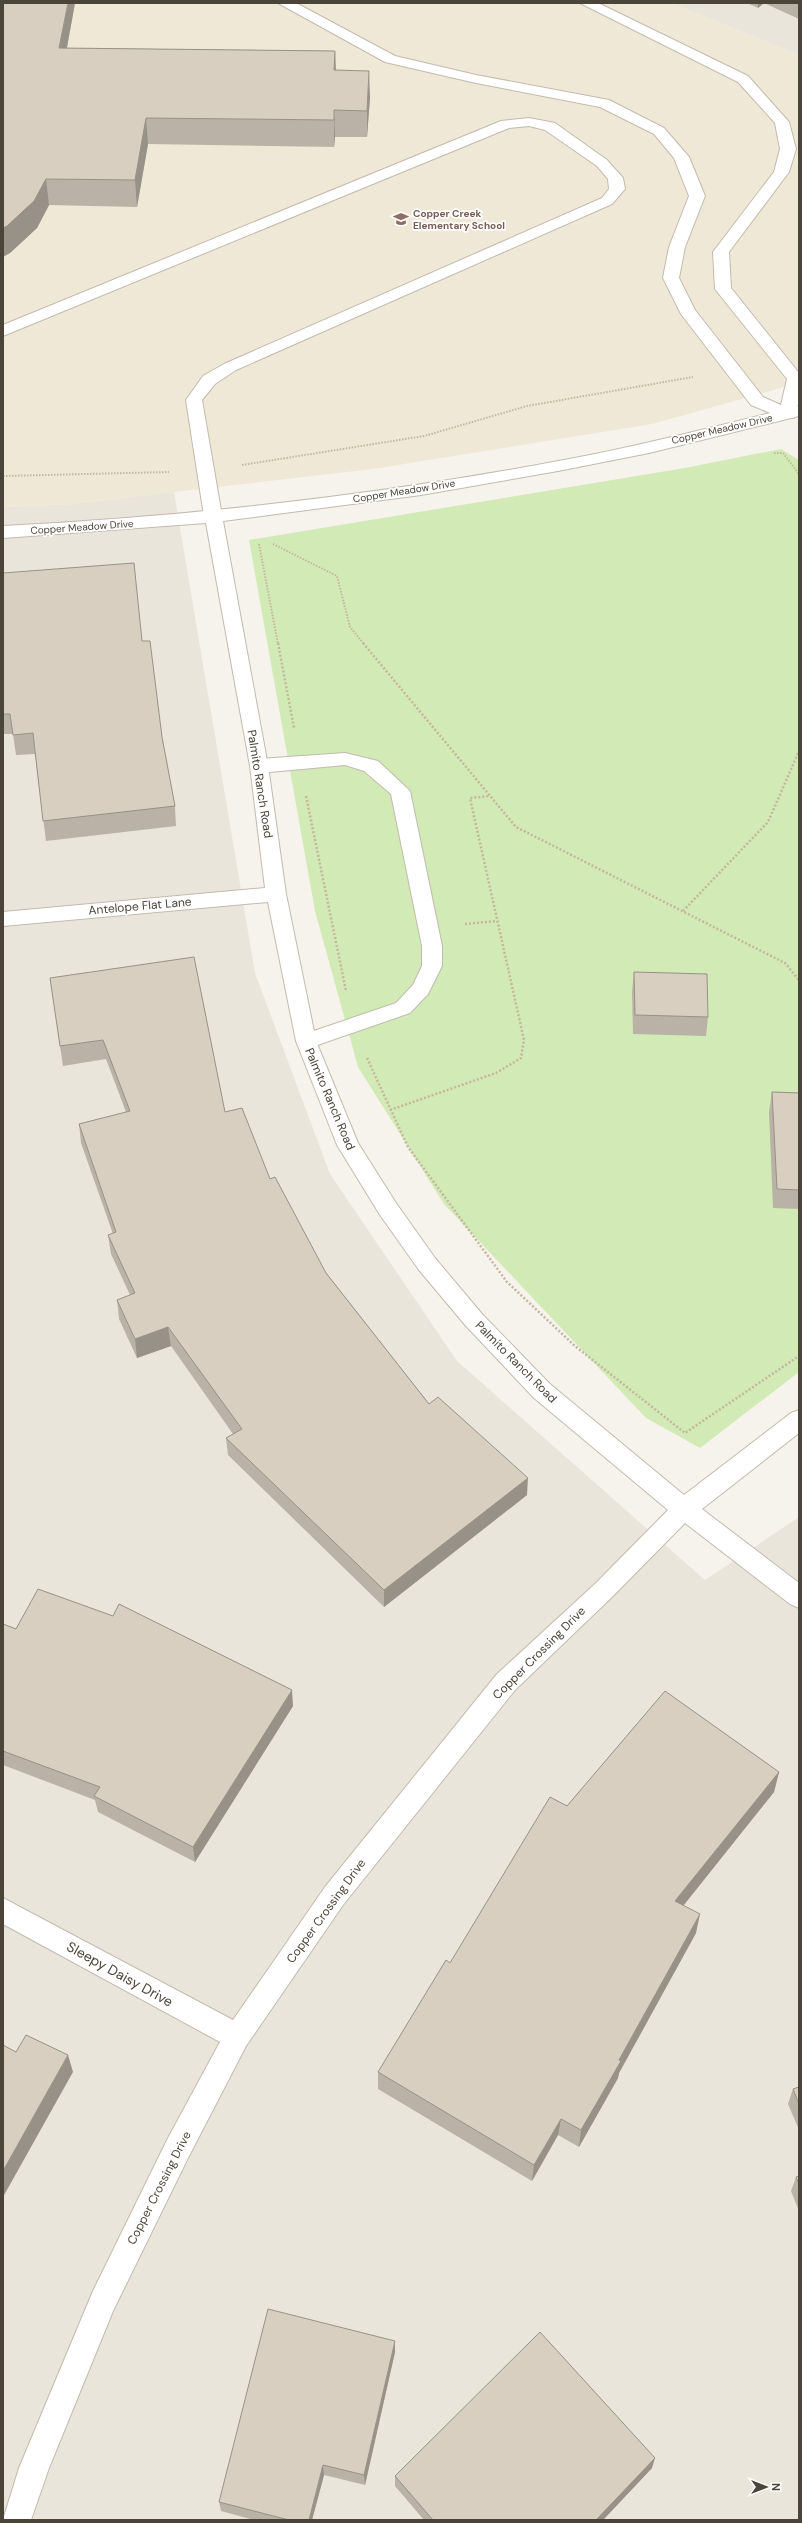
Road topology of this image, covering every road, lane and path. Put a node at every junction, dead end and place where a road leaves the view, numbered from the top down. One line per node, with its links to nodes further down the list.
1 (285, 3): 4 (street)
2 (587, 3): 5 (street)
3 (3, 331): 7 (street, Palmito Ranch Road)
4 (731, 368): 5 (street); 7 (path)
5 (793, 412): 6 (street); 9 (street, Copper Meadow Drive)
6 (799, 428)
7 (205, 471): 8 (path); 9 (street, Palmito Ranch Road)
8 (3, 476)
9 (214, 516): 10 (street, Copper Meadow Drive); 11 (street, Palmito Ranch Road)
10 (3, 532)
11 (218, 540): 12 (path); 15 (street, Palmito Ranch Road)
12 (264, 541): 14 (path); 16 (path)
13 (799, 751): 18 (path)
14 (299, 762): 15 (street); 21 (path); 21 (street)
15 (259, 766): 17 (street, Palmito Ranch Road)
16 (490, 796): 18 (path); 23 (path)
17 (276, 894): 19 (street, Antelope Flat Lane); 22 (street, Palmito Ranch Road)
18 (683, 912): 20 (path)
19 (3, 919)
20 (799, 980)
21 (353, 1026): 22 (street); 23 (path)
22 (306, 1041): 26 (street, Palmito Ranch Road)
23 (390, 1110): 24 (path)
24 (799, 1356)
25 (799, 1420): 26 (street, Copper Crossing Drive)
26 (684, 1509): 27 (street, Palmito Ranch Road); 29 (street, Copper Crossing Drive)
27 (799, 1597)
28 (3, 1910): 29 (street, Sleepy Daisy Drive)
29 (237, 2037): 30 (street, Copper Crossing Drive)
30 (16, 2520)

